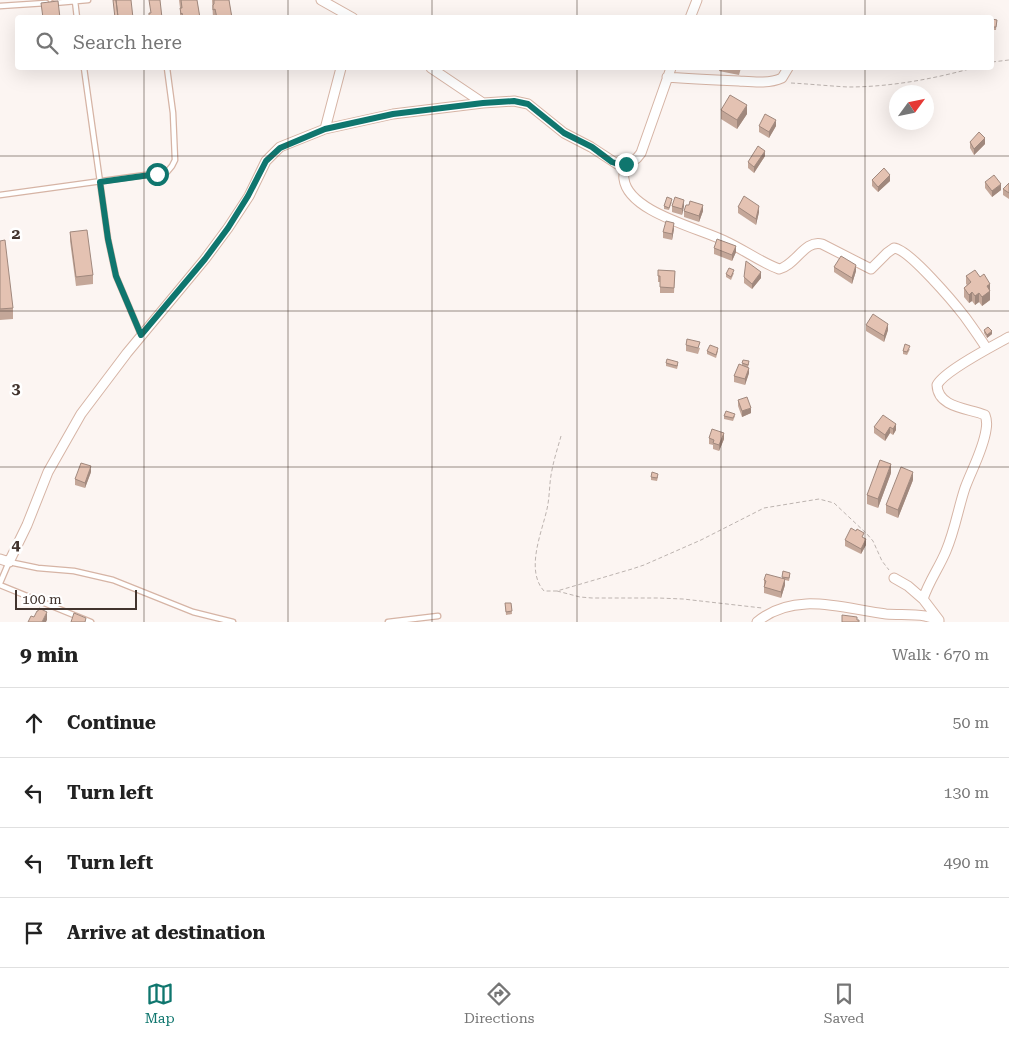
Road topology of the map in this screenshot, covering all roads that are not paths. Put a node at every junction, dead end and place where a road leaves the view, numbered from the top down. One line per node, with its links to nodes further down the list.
1 (88, 0): 4 (lane)
2 (321, 0): 7 (street)
3 (697, 0): 8 (street)
4 (75, 2): 5 (lane); 6 (lane)
5 (0, 6)
6 (77, 15)
7 (346, 15)
8 (691, 15)
9 (84, 70): 18 (lane)
10 (167, 70): 18 (lane)
11 (340, 70): 16 (street)
12 (434, 70): 15 (street)
13 (787, 70): 14 (street)
14 (669, 72): 17 (street)
15 (483, 103): 16 (street); 17 (street)
16 (325, 129): 20 (street)
17 (626, 164): 22 (street)
18 (100, 182): 19 (lane); 20 (lane)
19 (0, 195)
20 (141, 335): 23 (street)
21 (1009, 337): 22 (street)
22 (987, 349): 26 (street)
23 (4, 560): 25 (lane); 30 (lane)
24 (894, 578): 26 (street)
25 (0, 584): 29 (lane)
26 (923, 599): 28 (street)
27 (438, 616): 31 (lane)
28 (940, 621): 32 (street)
29 (91, 622)
30 (233, 622)
31 (388, 622)
32 (757, 622)

